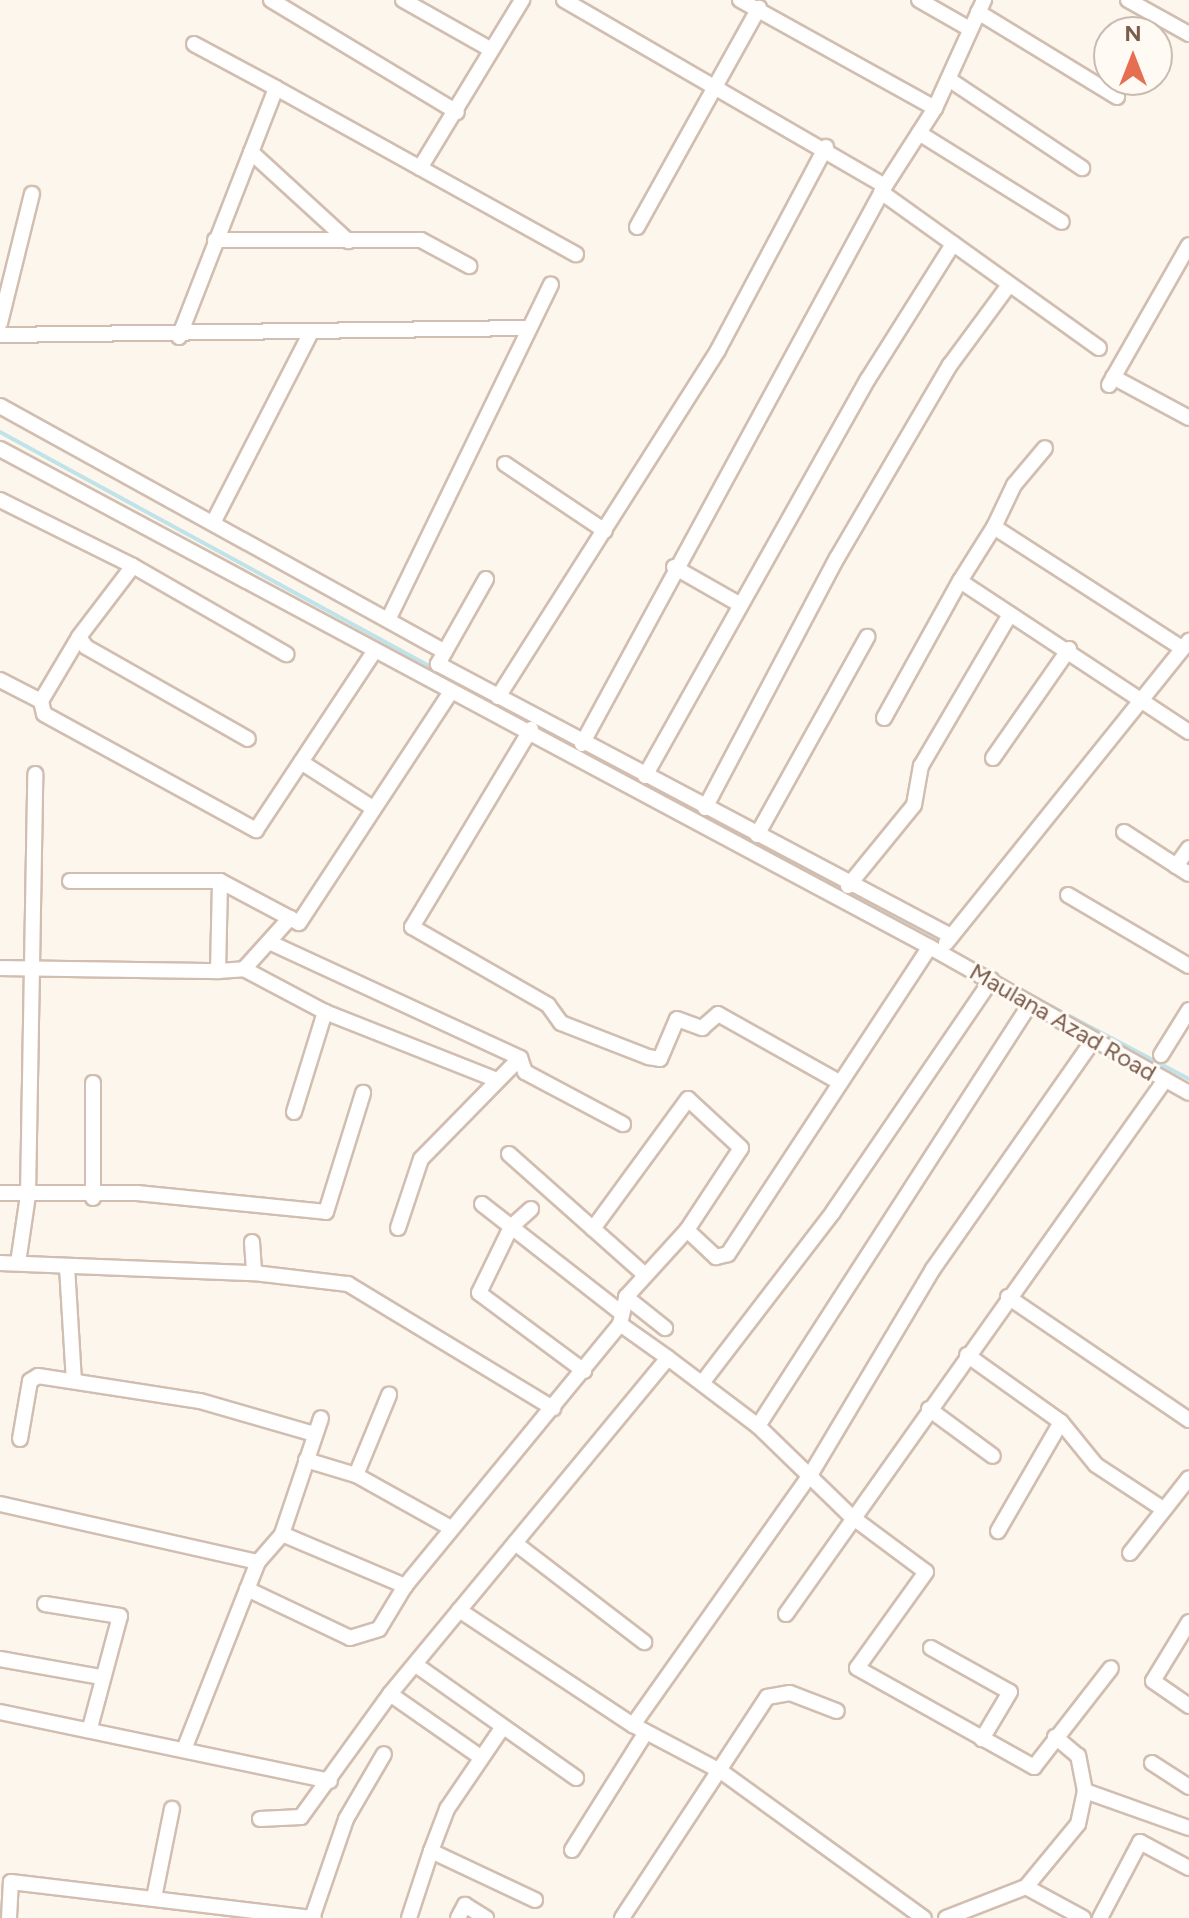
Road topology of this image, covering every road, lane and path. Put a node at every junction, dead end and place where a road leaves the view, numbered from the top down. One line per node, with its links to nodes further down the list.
1 (271, 0): 19 (street)
2 (403, 0): 13 (street)
3 (522, 0): 13 (street)
4 (564, 0): 15 (street)
5 (740, 0): 9 (street)
6 (919, 0): 10 (street)
7 (1128, 0): 11 (street)
8 (981, 6): 10 (street); 17 (street)
9 (759, 8): 15 (street); 18 (street)
10 (968, 28): 14 (street)
11 (1187, 28)
12 (194, 44): 16 (street)
13 (490, 49): 19 (street)
14 (950, 80): 18 (street); 24 (street)
15 (715, 87): 21 (street); 28 (street)
16 (276, 88): 22 (street); 23 (street)
17 (1117, 97)
18 (935, 108): 20 (street)
19 (457, 112): 23 (street)
20 (919, 133): 25 (street); 27 (street)
21 (826, 147): 25 (street); 51 (street)
22 (251, 152): 29 (street); 30 (street)
23 (420, 168): 33 (street)
24 (1082, 168)
25 (883, 189): 31 (street); 53 (street)
26 (32, 194): 37 (street)
27 (1062, 222)
28 (637, 227)
29 (215, 240): 30 (street); 41 (street)
30 (348, 241): 34 (street)
31 (953, 244): 36 (street); 56 (street)
32 (1188, 251): 44 (street)
33 (576, 254)
34 (469, 266)
35 (551, 284): 38 (street)
36 (1009, 285): 42 (street); 81 (street)
37 (0, 323)
38 (529, 328): 40 (street); 58 (street)
39 (0, 335): 41 (street)
40 (309, 336): 41 (street); 49 (street)
41 (179, 337)
42 (1099, 348)
43 (0, 406): 49 (street)
44 (1189, 418)
45 (1045, 448): 50 (street)
46 (0, 449): 63 (street)
47 (505, 464): 51 (street)
48 (0, 500): 52 (street)
49 (214, 521): 58 (street)
50 (994, 527): 55 (street); 61 (street)
51 (605, 531): 68 (street)
52 (133, 566): 59 (street); 65 (street)
53 (674, 567): 56 (street); 75 (street)
54 (486, 579): 64 (street)
55 (960, 581): 57 (street); 71 (street)
56 (739, 604): 79 (street)
57 (1010, 614): 62 (street); 88 (street)
58 (388, 620): 64 (street)
59 (79, 637): 70 (street); 74 (street)
60 (867, 637): 83 (street)
61 (1185, 644): 69 (street)
62 (1069, 649): 69 (street); 76 (street)
63 (374, 652): 67 (street); 77 (street)
64 (445, 652): 68 (street)
65 (286, 654)
66 (0, 680): 70 (street)
67 (449, 695): 72 (street); 80 (street)
68 (498, 697): 75 (street)
69 (1139, 699): 73 (street); 92 (street)
70 (41, 701): 77 (street)
71 (884, 718)
72 (531, 729): 92 (street); 107 (street)
73 (1189, 732)
74 (248, 739)
75 (582, 744): 79 (street)
76 (993, 758)
77 (301, 762): 80 (street)
78 (35, 774): 95 (street)
79 (645, 776): 81 (street)
80 (373, 808): 90 (street)
81 (705, 808): 83 (street)
82 (1124, 832): 85 (street)
83 (757, 835): 88 (street)
84 (1189, 848): 85 (street)
85 (1183, 870)
86 (70, 881): 87 (street)
87 (220, 881): 90 (street); 97 (street)
88 (848, 886): 92 (street)
89 (1068, 895): 93 (street)
90 (290, 918): 91 (street)
91 (269, 942): 96 (street); 104 (street)
92 (941, 945): 98 (street, Maulana Azad Road); 107 (street)
93 (1189, 966)
94 (0, 968): 95 (street)
95 (30, 969): 97 (street); 115 (street)
96 (244, 969): 97 (street); 101 (street)
97 (218, 971)
98 (991, 980): 99 (street, Maulana Azad Road); 136 (street)
99 (1029, 1006): 102 (street, Maulana Azad Road); 143 (street)
100 (1189, 1010): 103 (street)
101 (325, 1012): 105 (street); 111 (street)
102 (1092, 1042): 106 (street, Maulana Azad Road); 148 (street)
103 (1161, 1055)
104 (520, 1058): 105 (street); 112 (street)
105 (497, 1080): 120 (street)
106 (1165, 1080): 110 (street, Maulana Azad Road); 129 (street)
107 (839, 1082): 122 (street)
108 (93, 1083): 116 (street)
109 (363, 1093): 116 (street)
110 (1189, 1093)
111 (294, 1112)
112 (623, 1124)
113 (509, 1154): 121 (street)
114 (0, 1193): 115 (street)
115 (28, 1195): 116 (street); 125 (street)
116 (93, 1198)
117 (482, 1204): 119 (street)
118 (531, 1209): 119 (street)
119 (511, 1227): 130 (street); 134 (street)
120 (398, 1228)
121 (593, 1229): 122 (street); 128 (street)
122 (687, 1230): 128 (street)
123 (252, 1242): 127 (street)
124 (0, 1263): 125 (street)
125 (18, 1263): 126 (street)
126 (67, 1267): 127 (street); 135 (street)
127 (254, 1273): 138 (street)
128 (644, 1274): 130 (street)
129 (1008, 1297): 132 (street); 141 (street)
130 (622, 1310): 131 (street); 133 (street); 134 (street)
131 (665, 1328)
132 (967, 1355): 139 (street); 142 (street)
133 (668, 1358): 136 (street); 157 (street)
134 (584, 1371): 138 (street)
135 (74, 1381): 144 (street); 145 (street)
136 (702, 1383): 143 (street)
137 (389, 1395): 149 (street)
138 (553, 1408): 154 (street)
139 (929, 1409): 146 (street); 153 (street)
140 (321, 1418): 144 (street)
141 (1189, 1420)
142 (1061, 1422): 152 (street); 155 (street)
143 (758, 1426): 148 (street)
144 (314, 1434): 147 (street)
145 (20, 1439)
146 (993, 1456)
147 (306, 1460): 149 (street); 156 (street)
148 (812, 1472): 153 (street); 178 (street)
149 (356, 1475): 154 (street)
150 (1189, 1478): 152 (street)
151 (0, 1504): 159 (street)
152 (1163, 1509): 158 (street)
153 (852, 1517): 164 (street); 180 (street)
154 (451, 1528): 160 (street)
155 (998, 1531)
156 (282, 1534): 159 (street); 160 (street)
157 (515, 1543): 163 (street); 166 (street)
158 (1130, 1553)
159 (258, 1562): 161 (street)
160 (405, 1586): 161 (street)
161 (247, 1589): 181 (street)
162 (45, 1604): 171 (street)
163 (459, 1610): 169 (street); 178 (street)
164 (786, 1614)
165 (1189, 1622): 173 (street)
166 (644, 1642)
167 (931, 1648): 180 (street)
168 (0, 1659): 171 (street)
169 (416, 1665): 172 (street); 177 (street)
170 (1111, 1668): 179 (street)
171 (101, 1677): 176 (street)
172 (390, 1694): 183 (street); 187 (street)
173 (1189, 1706)
174 (837, 1711): 185 (street)
175 (0, 1712): 176 (street)
176 (90, 1728): 181 (street)
177 (502, 1728): 183 (street); 186 (street)
178 (639, 1729): 185 (street); 193 (street)
179 (1055, 1737): 180 (street); 189 (street)
180 (982, 1739)
181 (185, 1747): 187 (street)
182 (384, 1754): 201 (street)
183 (479, 1756): 194 (street)
184 (1152, 1763): 188 (street)
185 (722, 1772): 199 (street); 205 (street)
186 (576, 1778)
187 (330, 1781): 191 (street)
188 (1189, 1787)
189 (1085, 1791): 192 (street); 196 (street)
190 (172, 1809): 197 (street)
191 (260, 1819)
192 (1189, 1828)
193 (572, 1850)
194 (431, 1851): 198 (street); 202 (street)
195 (1189, 1868): 209 (street)
196 (1026, 1887): 207 (street); 208 (street)
197 (154, 1898): 200 (street); 201 (street)
198 (535, 1900)
199 (901, 1913): 206 (street)
200 (9, 1918)
201 (313, 1918)
202 (409, 1918)
203 (458, 1918): 204 (street)
204 (486, 1918)
205 (622, 1918)
206 (924, 1918)
207 (946, 1918)
208 (1083, 1918)
209 (1100, 1918)

